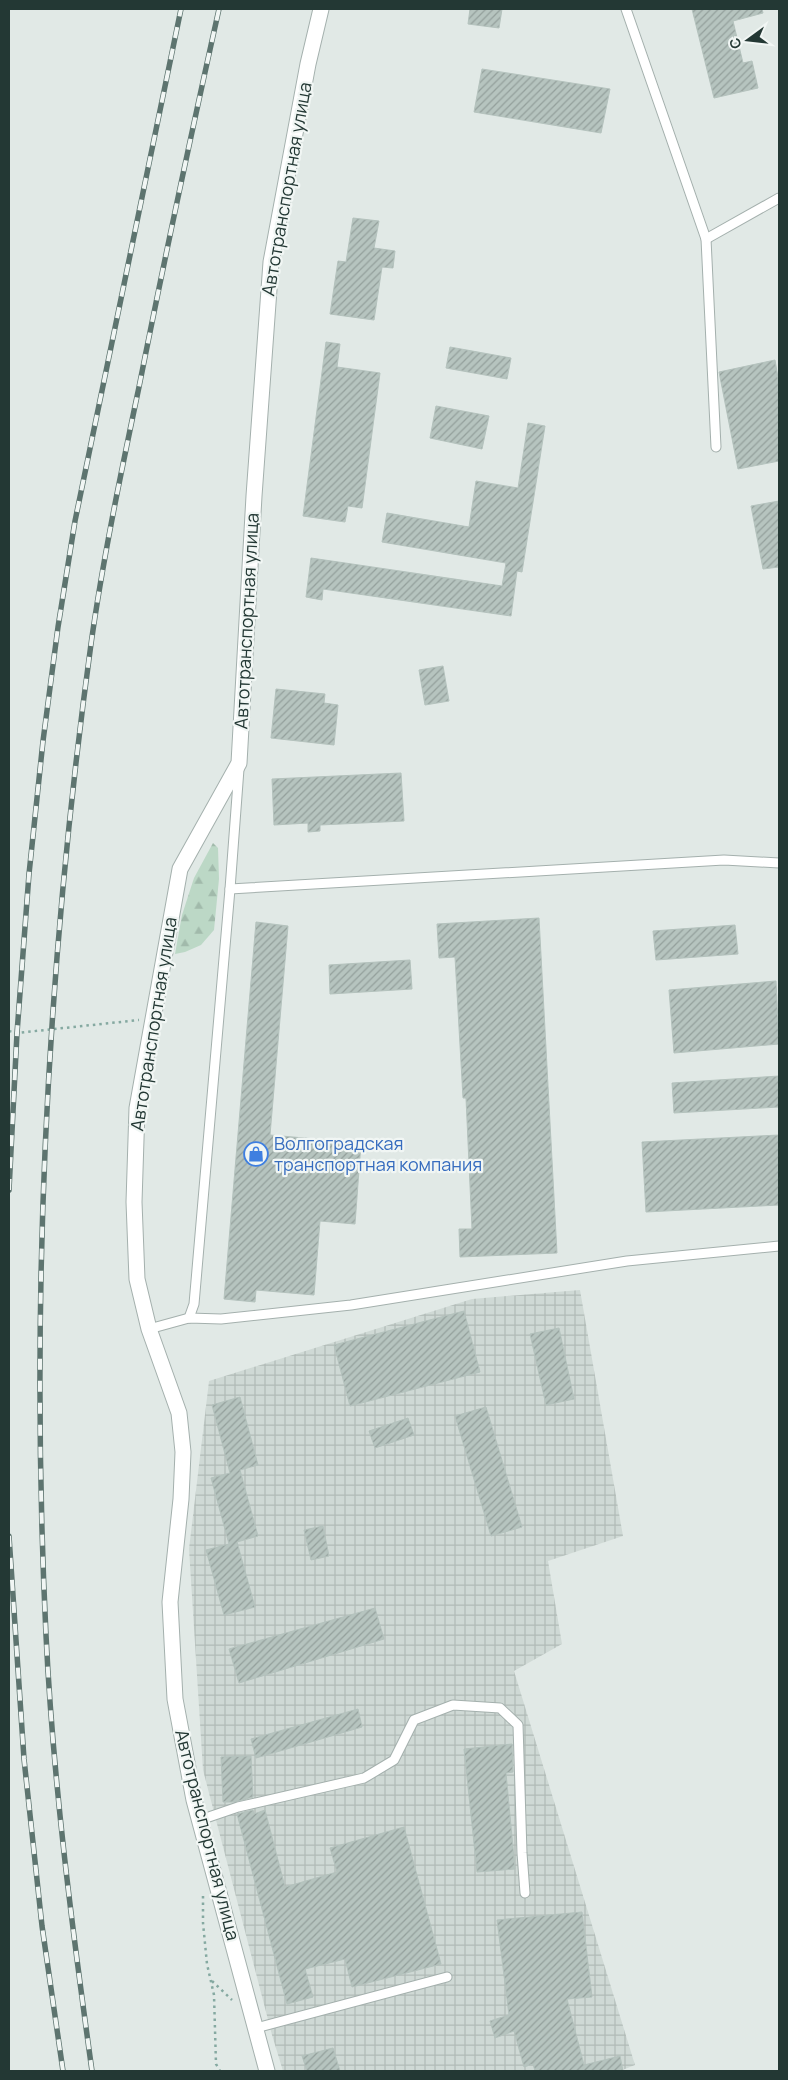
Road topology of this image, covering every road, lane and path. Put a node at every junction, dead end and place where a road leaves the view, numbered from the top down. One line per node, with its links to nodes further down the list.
1 (321, 9): 6 (street, Автотранспортная улица)
2 (626, 9): 4 (lane)
3 (779, 198): 4 (lane)
4 (706, 239): 5 (lane)
5 (716, 447)
6 (239, 763): 8 (lane); 9 (street, Автотранспортная улица)
7 (779, 863): 8 (lane)
8 (230, 889): 12 (lane)
9 (152, 1019): 10 (path); 13 (street, Автотранспортная улица)
10 (9, 1031)
11 (779, 1246): 12 (lane)
12 (189, 1318): 13 (lane)
13 (149, 1328): 14 (street, Автотранспортная улица)
14 (200, 1820): 16 (lane); 18 (street, Автотранспортная улица)
15 (203, 1890): 19 (path)
16 (526, 1893)
17 (447, 1977): 18 (lane)
18 (256, 2028): 20 (street, Автотранспортная улица)
19 (220, 2071)
20 (268, 2071)

